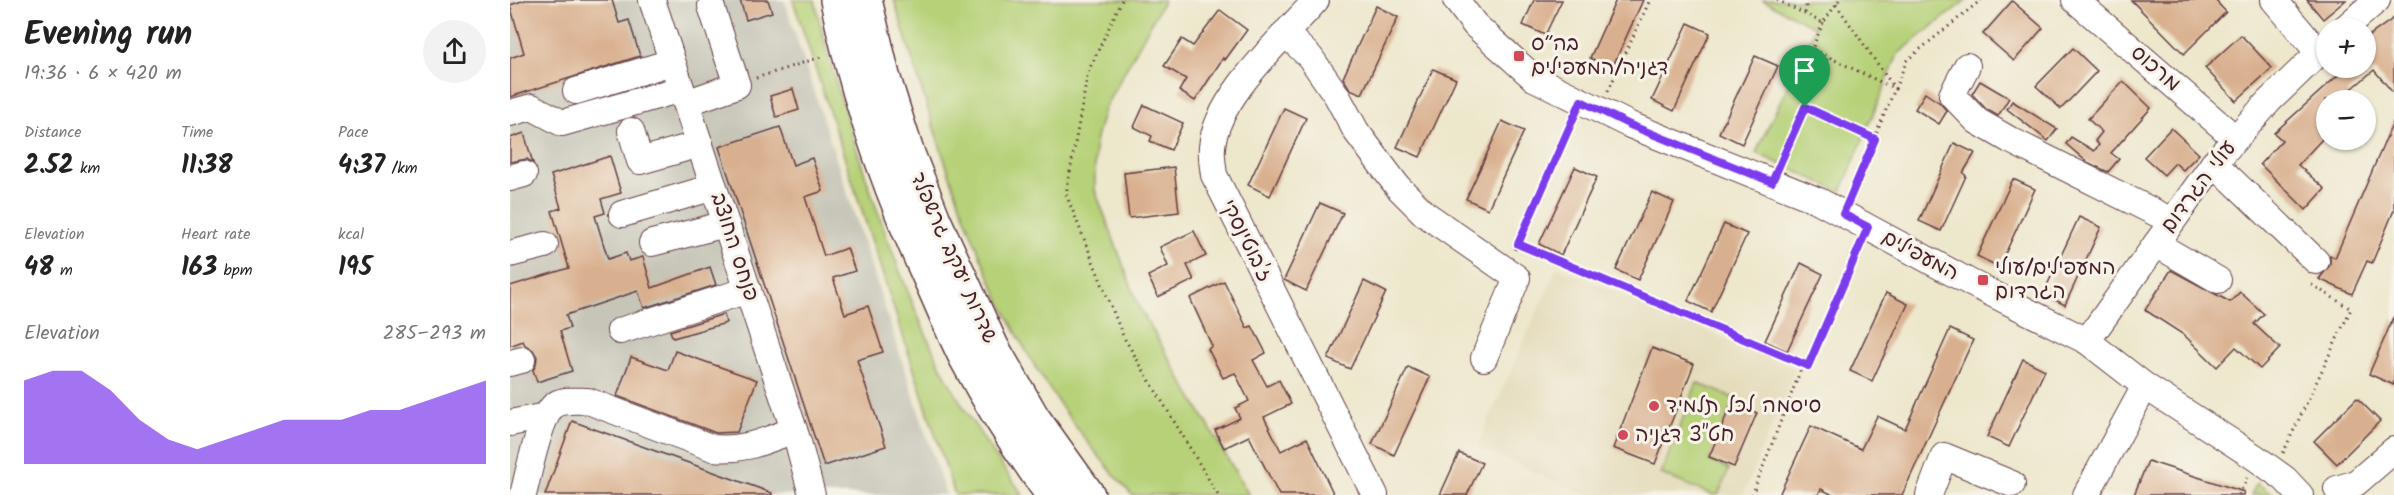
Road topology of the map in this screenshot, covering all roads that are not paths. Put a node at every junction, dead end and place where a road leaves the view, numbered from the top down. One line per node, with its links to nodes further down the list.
1 (652, 0): 14 (street, פנחס החוצב)
2 (837, 0): 47 (main road, שדרות יעקב גרשפלד)
3 (865, 0): 48 (main road, שדרות יעקב גרשפלד)
4 (1456, 0): 35 (street, המעפילים)
5 (2075, 0): 20 (street, מרכוס)
6 (2274, 0): 12 (street)
7 (2377, 0): 10 (street)
8 (1310, 2): 11 (street, ז'בוטינסקי)
9 (711, 6): 17 (street)
10 (2356, 18)
11 (1285, 33): 36 (street); 49 (street, ז'בוטינסקי)
12 (2316, 42)
13 (2316, 56): 20 (street, עולי הגרדום)
14 (672, 62): 16 (street); 17 (street, פנחס החוצב)
15 (1967, 66): 25 (street)
16 (576, 91)
17 (684, 96): 18 (street); 21 (street, פנחס החוצב)
18 (510, 113)
19 (631, 131): 21 (street)
20 (2235, 138): 22 (street, עולי הגרדום)
21 (700, 144): 23 (street, פנחס החוצב)
22 (2214, 162): 25 (street, עולי הגרדום); 31 (street)
23 (714, 187): 24 (street); 26 (street, פנחס החוצב)
24 (622, 214)
25 (2172, 221): 28 (street, עולי הגרדום)
26 (726, 224): 27 (street); 33 (street, פנחס החוצב)
27 (652, 243)
28 (2156, 244): 32 (street); 35 (street, עולי הגרדום)
29 (545, 245): 30 (street)
30 (510, 255)
31 (2316, 261)
32 (2218, 280)
33 (748, 290): 34 (street); 40 (street, פנחס החוצב)
34 (620, 331)
35 (2087, 341): 37 (street, המעפילים)
36 (1484, 358)
37 (2145, 386): 42 (street, המעפילים); 51 (street)
38 (546, 416): 39 (street); 40 (street); 45 (street)
39 (510, 423)
40 (794, 430): 46 (street, פנחס החוצב)
41 (2394, 450): 44 (street); 52 (street)
42 (2286, 482): 44 (street, המעפילים)
43 (2012, 484): 50 (street)
44 (2335, 492)
45 (523, 495)
46 (812, 495)
47 (1053, 495)
48 (1088, 495)
49 (1375, 495)
50 (1929, 495)
51 (2086, 495)
52 (2364, 495)

